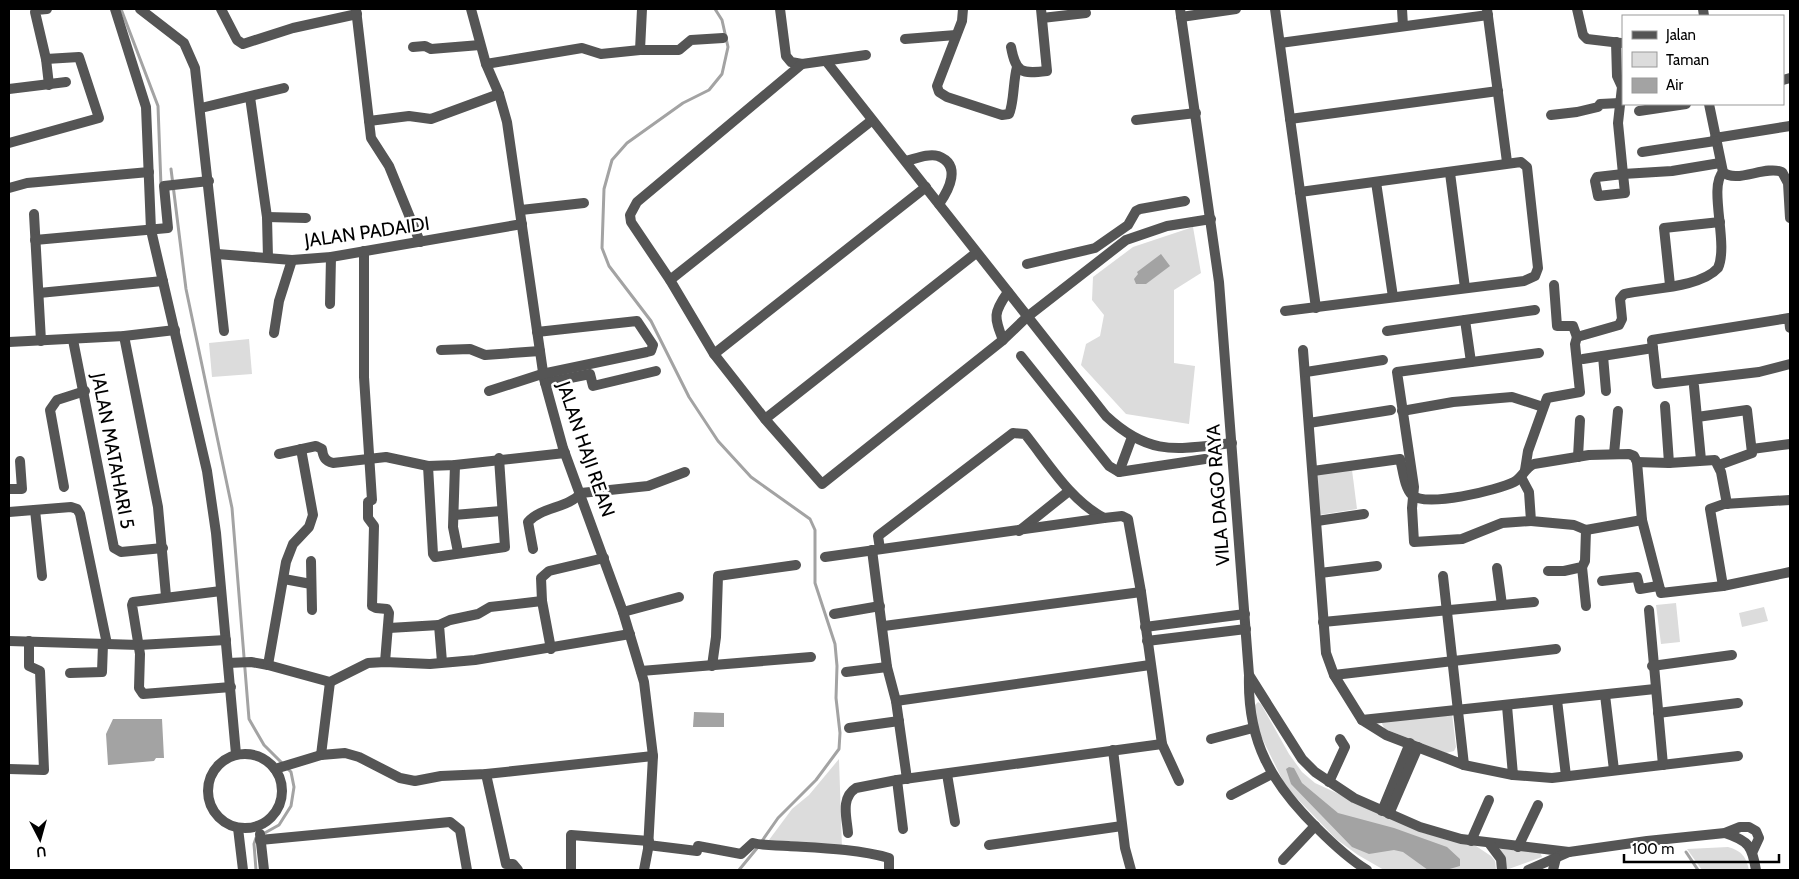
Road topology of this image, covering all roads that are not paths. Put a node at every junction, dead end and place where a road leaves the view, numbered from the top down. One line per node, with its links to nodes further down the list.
1 (47, 9): 30 (street)
2 (116, 9): 62 (street)
3 (141, 9): 4 (street); 47 (street)
4 (147, 9)
5 (221, 9): 14 (street)
6 (471, 9): 25 (street, JALAN HAJI REAN)
7 (642, 9): 28 (street)
8 (780, 9): 33 (street)
9 (963, 9): 20 (street)
10 (1236, 9): 18 (street)
11 (1275, 9): 23 (street)
12 (1402, 9): 19 (street)
13 (1578, 9): 24 (street)
14 (357, 12): 53 (street)
15 (1488, 12): 19 (street); 40 (street)
16 (1041, 13): 17 (street); 34 (street)
17 (1086, 13)
18 (1180, 13): 49 (street, VILA DAGO RAYA)
19 (1404, 26): 23 (street)
20 (956, 35): 22 (street); 34 (street)
21 (722, 38): 28 (street)
22 (905, 39)
23 (1280, 43): 51 (street)
24 (1619, 43): 37 (street)
25 (480, 45): 26 (street); 32 (street, JALAN HAJI REAN)
26 (413, 47)
27 (1011, 47): 34 (street)
28 (640, 50): 32 (street)
29 (866, 55): 31 (street)
30 (46, 58): 36 (street); 57 (street)
31 (826, 61): 33 (street); 54 (street)
32 (486, 64): 42 (street, JALAN HAJI REAN)
33 (802, 64): 92 (street)
34 (1017, 68)
35 (66, 82): 36 (street)
36 (49, 85): 39 (street)
37 (1622, 85)
38 (284, 88): 43 (street)
39 (9, 89)
40 (1498, 91): 51 (street); 60 (street)
41 (1622, 92): 44 (street)
42 (499, 94): 53 (street); 72 (street, JALAN HAJI REAN)
43 (250, 97): 47 (street); 74 (street)
44 (1620, 103): 50 (street); 61 (street)
45 (1679, 105): 48 (street)
46 (1709, 105): 56 (street)
47 (201, 108): 64 (street)
48 (1638, 111)
49 (1196, 113): 52 (street); 77 (street, VILA DAGO RAYA)
50 (1551, 115)
51 (1290, 119): 68 (street)
52 (1136, 120)
53 (369, 121): 82 (street)
54 (871, 121): 59 (street); 92 (street)
55 (1790, 126): 56 (street)
56 (1715, 139): 58 (street); 61 (street)
57 (9, 143)
58 (1642, 152)
59 (906, 161): 66 (street); 71 (street)
60 (1507, 162): 63 (street); 96 (street)
61 (1721, 167): 76 (street); 78 (street)
62 (149, 172): 67 (street); 80 (street)
63 (1450, 173): 65 (street); 96 (street)
64 (209, 181): 80 (street); 86 (street)
65 (1376, 182): 68 (street); 99 (street)
66 (926, 187): 71 (street); 125 (street)
67 (9, 188)
68 (1300, 192): 101 (street)
69 (1185, 201): 83 (street)
70 (584, 204): 72 (street)
71 (939, 204): 85 (street)
72 (521, 210): 79 (street, JALAN HAJI REAN)
73 (34, 214): 81 (street)
74 (267, 217): 75 (street); 88 (street)
75 (306, 218)
76 (1790, 218)
77 (1211, 219): 89 (street); 149 (street, VILA DAGO RAYA)
78 (1720, 222): 95 (street); 95 (street)
79 (522, 224): 82 (street, JALAN PADAIDI); 111 (street, JALAN HAJI REAN)
80 (151, 230): 81 (street); 93 (street)
81 (35, 240): 98 (street)
82 (420, 242): 84 (street, JALAN PADAIDI)
83 (1096, 248): 89 (street); 91 (street)
84 (364, 251): 87 (street, JALAN PADAIDI); 159 (street)
85 (976, 253): 97 (street); 145 (street)
86 (216, 254): 88 (street, JALAN PADAIDI); 109 (street)
87 (331, 257): 90 (street, JALAN PADAIDI); 100 (street)
88 (268, 258): 90 (street, JALAN PADAIDI)
89 (1101, 258): 104 (street)
90 (292, 260): 110 (street)
91 (1026, 264)
92 (670, 280): 125 (street)
93 (163, 281): 98 (street); 107 (street)
94 (1554, 286): 113 (street)
95 (1670, 286): 113 (street)
96 (1465, 288): 99 (street)
97 (1008, 292): 104 (street); 115 (street)
98 (39, 293): 116 (street)
99 (1393, 297): 101 (street)
100 (330, 304)
101 (1316, 308): 103 (street)
102 (1535, 310): 105 (street)
103 (1286, 311)
104 (1028, 317): 115 (street); 148 (street)
105 (1465, 320): 108 (street); 130 (street)
106 (1790, 328): 119 (street)
107 (175, 330): 112 (street); 210 (street)
108 (1387, 331)
109 (224, 332)
110 (274, 332)
111 (537, 332): 123 (street, JALAN HAJI REAN); 134 (street)
112 (124, 336): 114 (street); 189 (street)
113 (1576, 337): 140 (street)
114 (73, 340): 116 (street); 136 (street, JALAN MATAHARI 5)
115 (1003, 340): 145 (street)
116 (41, 341): 118 (street)
117 (9, 342): 118 (street)
118 (20, 342): 120 (street)
119 (1653, 348): 127 (street); 131 (street)
120 (9, 350)
121 (440, 350): 123 (street)
122 (1303, 350): 133 (street)
123 (540, 351): 134 (street, JALAN HAJI REAN)
124 (1539, 353): 130 (street)
125 (714, 354): 145 (street)
126 (1020, 356): 169 (street)
127 (1603, 356): 128 (street); 138 (street)
128 (1583, 359)
129 (1383, 360): 133 (street)
130 (1470, 362): 142 (street)
131 (1790, 364)
132 (656, 371): 134 (street)
133 (1306, 372): 147 (street)
134 (543, 378): 137 (street); 153 (street, JALAN HAJI REAN)
135 (1694, 386): 144 (street)
136 (85, 391): 171 (street); 189 (street, JALAN MATAHARI 5)
137 (489, 391)
138 (1606, 391)
139 (1664, 406): 163 (street)
140 (1543, 407): 142 (street); 170 (street)
141 (1391, 410): 147 (street)
142 (1402, 411): 175 (street)
143 (1618, 411): 155 (street)
144 (1697, 417): 152 (street); 160 (street)
145 (765, 419)
146 (1580, 420): 156 (street)
147 (1309, 423): 167 (street)
148 (1132, 437): 149 (street); 169 (street)
149 (1232, 443): 224 (street, VILA DAGO RAYA)
150 (1790, 444): 152 (street)
151 (301, 449): 154 (street); 159 (street); 205 (street)
152 (1752, 449): 165 (street)
153 (565, 452): 157 (street); 174 (street, JALAN HAJI REAN)
154 (279, 454)
155 (1614, 454): 156 (street); 162 (street)
156 (1578, 457): 170 (street)
157 (498, 458): 164 (street); 179 (street)
158 (1204, 459): 169 (street)
159 (369, 460): 166 (street); 229 (street)
160 (1701, 460): 163 (street); 165 (street)
161 (20, 461): 172 (street)
162 (1637, 462): 163 (street); 184 (street)
163 (1669, 463)
164 (455, 465): 166 (street); 182 (street)
165 (1719, 465): 177 (street)
166 (428, 466): 192 (street)
167 (1313, 471): 175 (street); 185 (street)
168 (685, 472): 174 (street)
169 (1119, 472)
170 (1523, 473): 175 (street); 186 (street)
171 (64, 487)
172 (9, 488)
173 (1069, 491): 183 (street); 188 (street); 191 (street)
174 (581, 493): 190 (street); 194 (street, JALAN HAJI REAN)
175 (1414, 497): 186 (street)
176 (1790, 500): 177 (street)
177 (1727, 504): 209 (street)
178 (35, 510): 180 (street); 203 (street); 236 (street)
179 (501, 511): 182 (street); 192 (street)
180 (9, 512)
181 (1364, 514): 185 (street)
182 (454, 516): 192 (street)
183 (1104, 518): 188 (street); 211 (street)
184 (1642, 520): 187 (street); 208 (street)
185 (1317, 521): 202 (street)
186 (1531, 521): 187 (street)
187 (1586, 530): 198 (street)
188 (1019, 531): 191 (street)
189 (163, 548): 212 (street)
190 (533, 549)
191 (876, 550): 193 (street); 217 (street)
192 (458, 552)
193 (825, 557)
194 (604, 558): 214 (street); 222 (street, JALAN HAJI REAN)
195 (311, 561): 207 (street)
196 (796, 565): 248 (street)
197 (1377, 566): 202 (street)
198 (1582, 567): 200 (street); 218 (street)
199 (1497, 568): 216 (street)
200 (1548, 571)
201 (1790, 572): 209 (street)
202 (1320, 573): 225 (street)
203 (42, 576)
204 (1443, 576): 220 (street)
205 (284, 579): 207 (street); 246 (street)
206 (1602, 581): 208 (street)
207 (312, 584): 219 (street)
208 (1658, 586): 209 (street)
209 (1722, 586)
210 (221, 591): 212 (street); 232 (street)
211 (1141, 592): 227 (street); 228 (street)
212 (166, 596): 237 (street)
213 (679, 597): 222 (street)
214 (542, 601): 226 (street); 238 (street)
215 (1534, 602): 216 (street)
216 (1502, 605): 220 (street)
217 (880, 606): 223 (street); 227 (street)
218 (1586, 606)
219 (312, 610)
220 (1447, 610): 225 (street); 242 (street)
221 (1649, 610): 249 (street)
222 (623, 612): 231 (street, JALAN HAJI REAN)
223 (834, 614)
224 (1245, 614): 228 (street); 230 (street, VILA DAGO RAYA)
225 (1324, 622): 255 (street)
226 (439, 626): 229 (street); 245 (street)
227 (884, 626): 250 (street)
228 (1145, 626): 235 (street)
229 (389, 628): 244 (street)
230 (1246, 629): 235 (street); 254 (street, VILA DAGO RAYA)
231 (630, 634): 238 (street); 251 (street, JALAN HAJI REAN)
232 (226, 640): 237 (street); 243 (street)
233 (9, 641): 234 (street)
234 (29, 641): 236 (street); 282 (street)
235 (1147, 641): 247 (street)
236 (105, 644): 237 (street); 253 (street)
237 (139, 645): 257 (street)
238 (551, 649): 245 (street)
239 (1556, 649): 242 (street)
240 (1732, 655): 249 (street)
241 (811, 657): 248 (street)
242 (1453, 661): 255 (street); 264 (street)
243 (234, 662): 246 (street); 257 (street)
244 (385, 662): 245 (street); 256 (street)
245 (442, 662)
246 (268, 664): 256 (street)
247 (1150, 665): 261 (street); 272 (street)
248 (712, 666): 251 (street)
249 (1652, 666): 258 (street)
250 (887, 667): 252 (street); 261 (street)
251 (641, 671): 277 (street, JALAN HAJI REAN)
252 (846, 672)
253 (70, 673)
254 (1249, 675): 269 (street); 291 (street, VILA DAGO RAYA)
255 (1334, 675): 266 (street)
256 (330, 682): 276 (street)
257 (231, 687): 275 (street)
258 (1655, 690): 259 (street); 265 (street)
259 (1605, 695): 260 (street); 283 (street)
260 (1557, 700): 263 (street); 288 (street)
261 (896, 701): 267 (street)
262 (1738, 704): 265 (street)
263 (1507, 706): 264 (street); 287 (street)
264 (1458, 711): 266 (street); 279 (street)
265 (1658, 713): 280 (street)
266 (1362, 720): 273 (street)
267 (899, 721): 268 (street); 289 (street)
268 (849, 728)
269 (1253, 728): 270 (street); 286 (street)
270 (1211, 739)
271 (1340, 739): 291 (street)
272 (1162, 744): 274 (street); 290 (street)
273 (1414, 745): 279 (street); 295 (street)
274 (1114, 750): 285 (street); 298 (street)
275 (236, 754): 281 (street); 300 (street)
276 (321, 755): 281 (street); 284 (street)
277 (653, 756): 284 (street); 306 (street, JALAN HAJI REAN)
278 (1738, 756): 280 (street)
279 (1464, 765): 287 (street)
280 (1663, 765): 283 (street)
281 (281, 767): 297 (street)
282 (9, 769)
283 (1614, 770): 288 (street)
284 (486, 774): 317 (street)
285 (947, 774): 289 (street); 296 (street)
286 (1272, 774): 292 (street); 299 (street)
287 (1513, 775): 288 (street)
288 (1566, 776)
289 (902, 780): 301 (street); 302 (street)
290 (1179, 781)
291 (1329, 782): 295 (street, VILA DAGO RAYA)
292 (1231, 795)
293 (1489, 800): 305 (street)
294 (1538, 805): 309 (street)
295 (1386, 813): 305 (street, VILA DAGO RAYA)
296 (955, 822)
297 (258, 826): 300 (street); 304 (street)
298 (1122, 826): 308 (street); 321 (street)
299 (1316, 826): 313 (street); 322 (street)
300 (238, 828): 314 (street)
301 (903, 830)
302 (848, 833)
303 (1725, 833): 310 (street); 310 (street, VILA DAGO RAYA); 311 (street, VILA DAGO RAYA)
304 (260, 840): 315 (street); 316 (street)
305 (1470, 841): 307 (street, VILA DAGO RAYA)
306 (649, 843): 318 (street); 319 (street, JALAN HAJI REAN); 320 (street)
307 (1489, 843): 309 (street, VILA DAGO RAYA); 323 (street)
308 (989, 844)
309 (1518, 847): 311 (street, VILA DAGO RAYA)
310 (1753, 851): 326 (street, VILA DAGO RAYA)
311 (1569, 852): 312 (street, VILA DAGO RAYA)
312 (1556, 858): 324 (street, VILA DAGO RAYA); 325 (street)
313 (1283, 860)
314 (243, 870)
315 (264, 870)
316 (467, 870)
317 (518, 870)
318 (571, 870)
319 (644, 870)
320 (889, 870)
321 (1131, 870)
322 (1367, 870)
323 (1502, 870)
324 (1528, 870)
325 (1553, 870)
326 (1756, 870)

